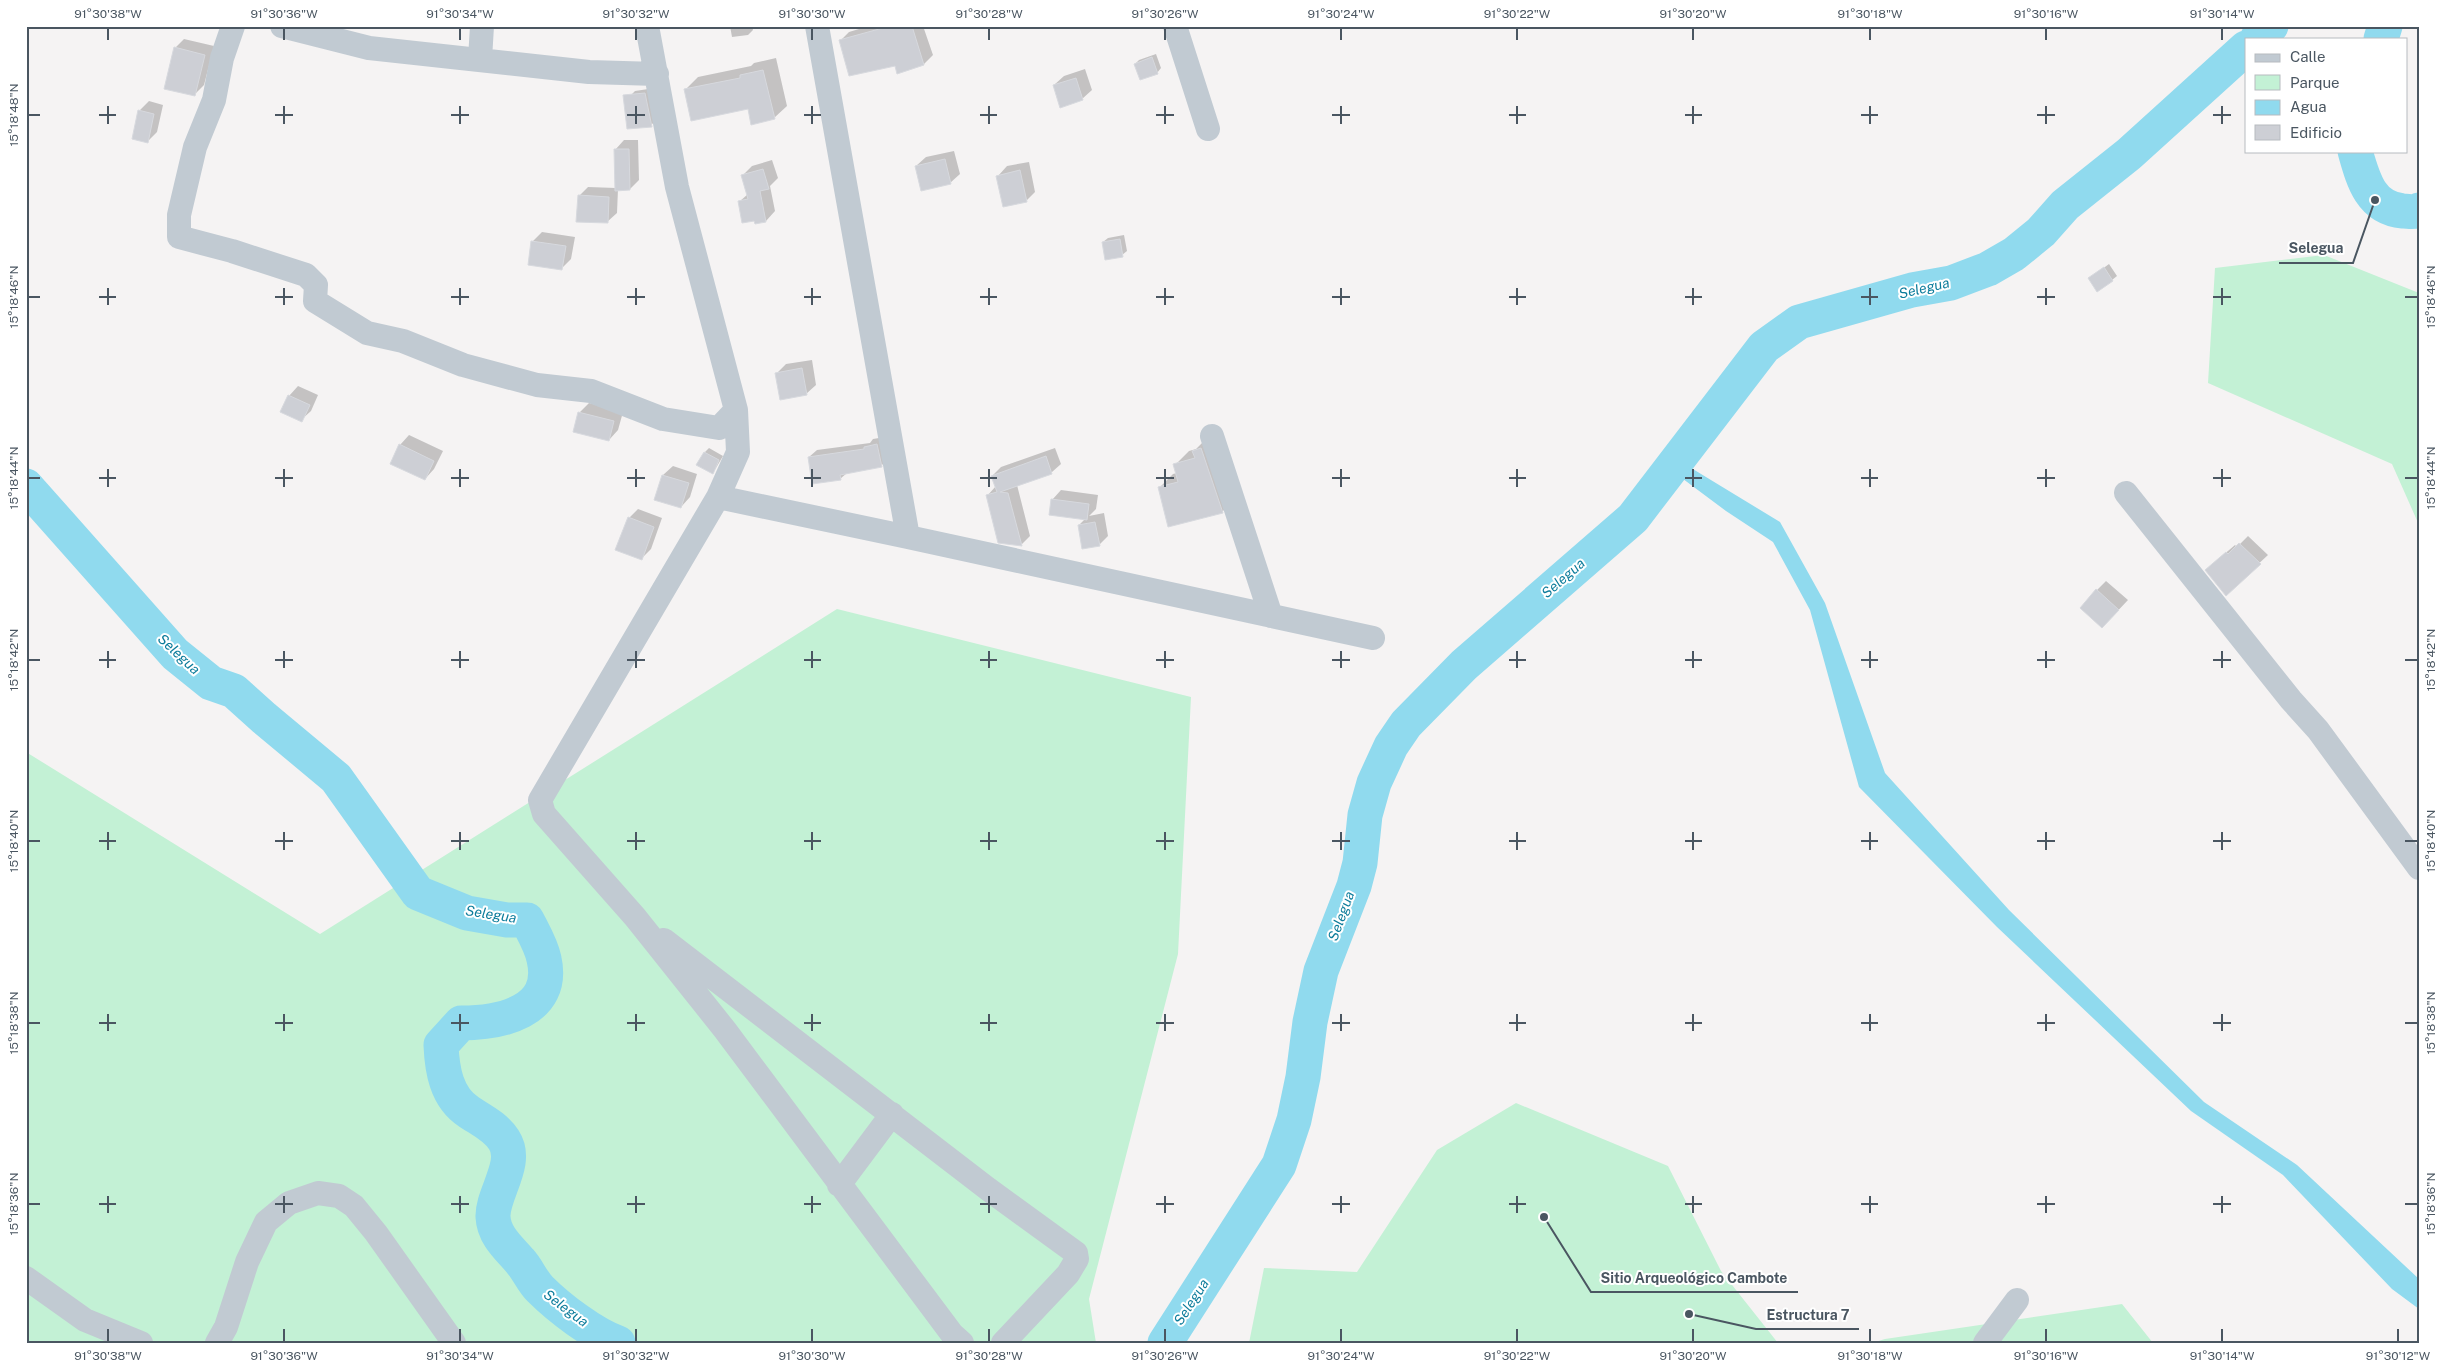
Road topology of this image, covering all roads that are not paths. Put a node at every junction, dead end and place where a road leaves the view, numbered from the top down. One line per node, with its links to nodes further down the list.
1 (233, 26): 10 (street)
2 (282, 26): 7 (street)
3 (482, 26): 7 (street)
4 (646, 26): 8 (street)
5 (816, 26): 14 (street)
6 (1176, 26): 9 (street)
7 (480, 58): 8 (street)
8 (657, 74): 10 (street)
9 (1208, 129)
10 (736, 410): 13 (street)
11 (1212, 436): 15 (street)
12 (2126, 493): 17 (street)
13 (718, 498): 14 (street); 18 (street)
14 (908, 537): 15 (street)
15 (1272, 616): 16 (street)
16 (1373, 638)
17 (2419, 868)
18 (635, 917): 19 (street); 20 (street)
19 (892, 1114): 20 (street); 27 (street)
20 (839, 1185): 26 (street)
21 (26, 1278): 23 (street)
22 (2018, 1300): 28 (street)
23 (141, 1343)
24 (218, 1343): 25 (street)
25 (454, 1343)
26 (962, 1343)
27 (1003, 1343)
28 (1985, 1343)

